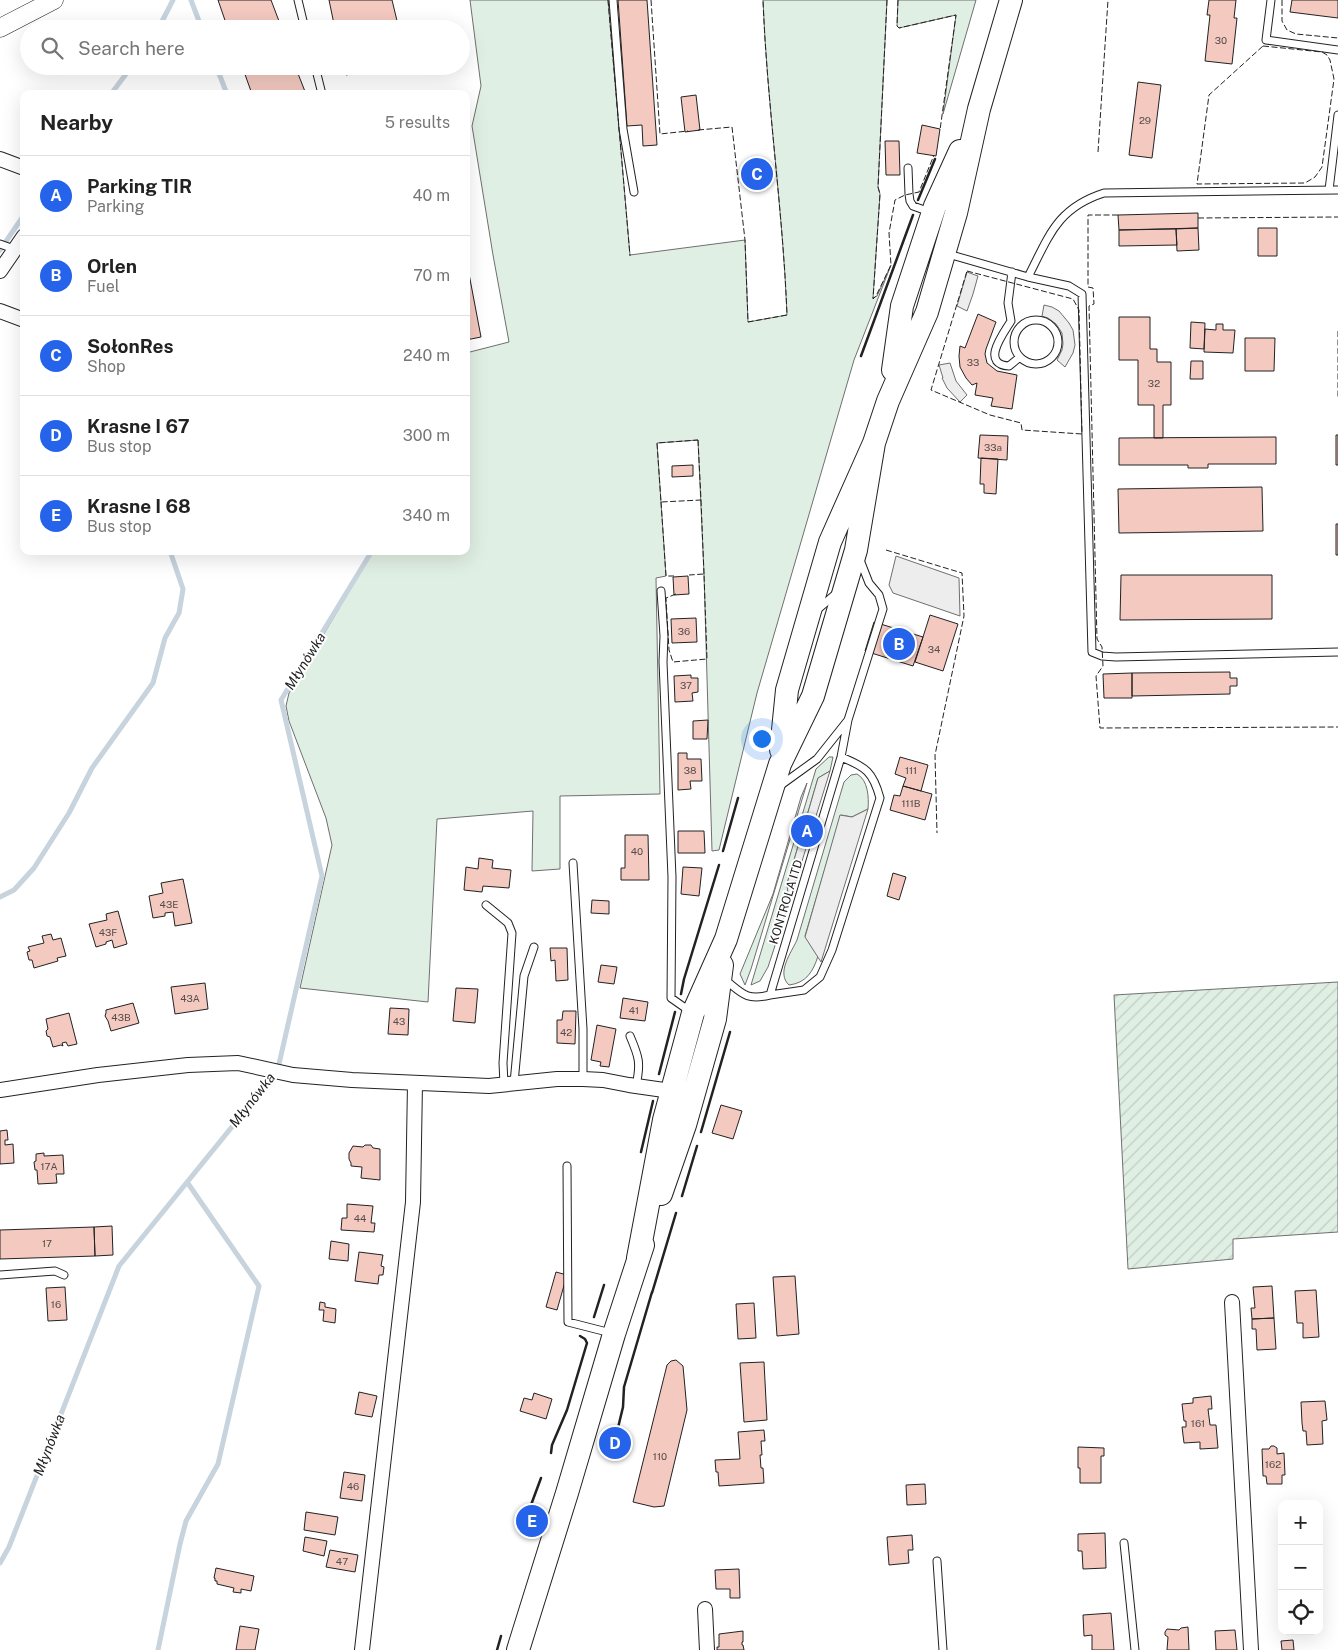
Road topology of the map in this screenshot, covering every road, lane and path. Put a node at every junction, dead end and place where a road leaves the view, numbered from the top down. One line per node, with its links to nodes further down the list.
1 (54, 0): 7 (street)
2 (298, 0): 6 (lane)
3 (613, 0): 18 (lane)
4 (1011, 0): 11 (main road)
5 (1271, 0): 8 (lane)
6 (303, 20)
7 (0, 28)
8 (1338, 50)
9 (317, 75): 10 (lane)
10 (321, 90)
11 (979, 109): 19 (main road); 23 (main road)
12 (1338, 115): 16 (lane)
13 (0, 159): 14 (street)
14 (20, 166)
15 (908, 168): 19 (lane)
16 (1329, 190): 17 (lane); 26 (lane)
17 (1338, 190)
18 (634, 192)
19 (933, 213): 30 (main road)
20 (20, 241): 22 (street)
21 (0, 244): 22 (lane)
22 (14, 249): 24 (street)
23 (939, 254): 25 (lane); 30 (main road)
24 (0, 271)
25 (1012, 272): 26 (lane); 29 (lane)
26 (1028, 277): 35 (lane)
27 (0, 311): 28 (street)
28 (20, 318)
29 (1020, 356): 29 (lane)
30 (888, 400): 31 (main road)
31 (874, 443): 32 (main road); 34 (main road)
32 (857, 584): 34 (lane); 36 (lane); 38 (main road)
33 (661, 591): 45 (lane)
34 (807, 623): 38 (main road)
35 (1338, 652)
36 (848, 720): 37 (lane, KONTROLA ITD); 39 (lane)
37 (841, 757): 44 (lane, KONTROLA ITD); 44 (lane)
38 (780, 764): 39 (main road)
39 (770, 793): 43 (main road)
40 (573, 863): 47 (lane)
41 (486, 905): 49 (lane)
42 (534, 947): 49 (lane)
43 (717, 971): 44 (lane); 45 (main road); 54 (main road)
44 (770, 995)
45 (692, 1013): 52 (main road)
46 (630, 1036): 50 (lane)
47 (583, 1079): 49 (street); 50 (street)
48 (415, 1083): 49 (street); 51 (street); 62 (street)
49 (509, 1084)
50 (636, 1086): 52 (street)
51 (0, 1090)
52 (671, 1091): 54 (main road)
53 (567, 1166): 58 (lane)
54 (638, 1258): 58 (main road)
55 (0, 1275): 56 (lane)
56 (64, 1275)
57 (1232, 1302): 67 (street)
58 (614, 1334): 63 (main road)
59 (1124, 1544): 66 (lane)
60 (937, 1561): 65 (lane)
61 (705, 1609): 64 (street)
62 (362, 1650)
63 (518, 1650)
64 (707, 1650)
65 (943, 1650)
66 (1134, 1650)
67 (1251, 1650)

